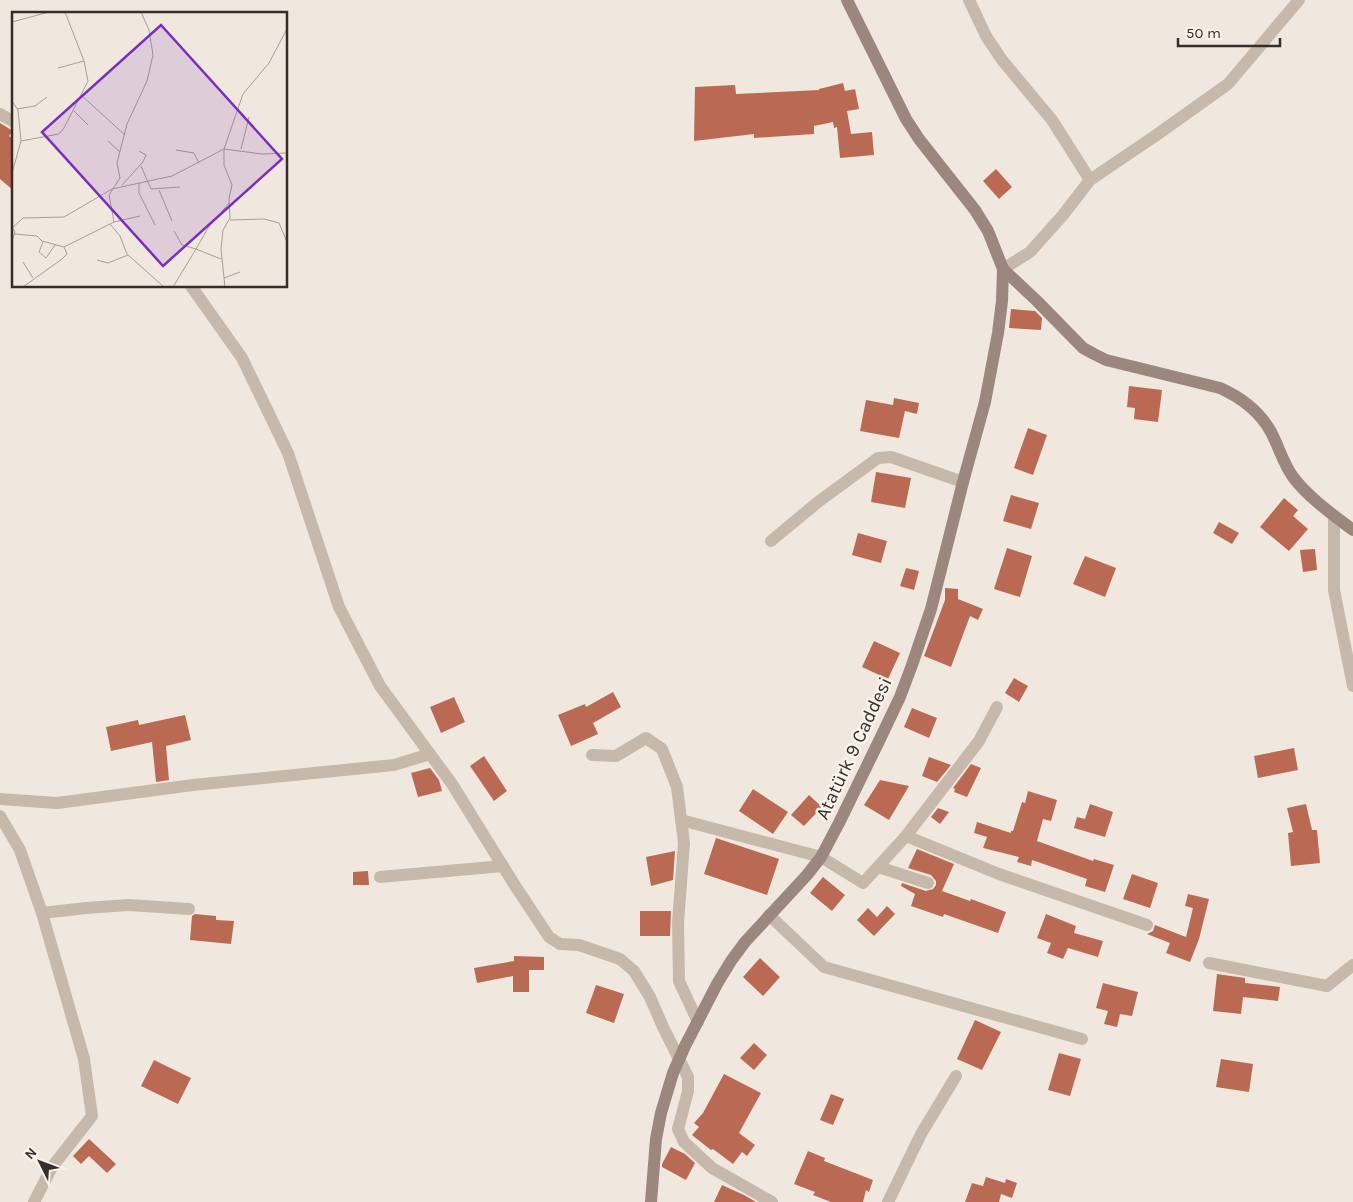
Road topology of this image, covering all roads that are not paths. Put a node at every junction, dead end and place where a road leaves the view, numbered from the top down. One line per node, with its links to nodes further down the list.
1 (847, 0): 7 (street)
2 (969, 0): 6 (street)
3 (1298, 0): 6 (street)
4 (0, 114): 5 (street)
5 (12, 121)
6 (1090, 180): 7 (street)
7 (1003, 269): 9 (street, Atatürk 9 Caddesi); 10 (street)
8 (192, 288): 15 (street)
9 (963, 482): 12 (street); 21 (street, Atatürk 9 Caddesi)
10 (1334, 516): 11 (street); 13 (street)
11 (1353, 530)
12 (771, 541)
13 (1353, 686)
14 (997, 706): 20 (street)
15 (430, 754): 17 (street); 22 (street)
16 (592, 755): 19 (street)
17 (0, 799)
18 (0, 816): 27 (street)
19 (681, 820): 21 (street); 32 (street)
20 (906, 836): 23 (street); 29 (street)
21 (820, 857): 23 (street); 28 (street, Atatürk 9 Caddesi)
22 (503, 866): 24 (street); 34 (street)
23 (878, 867): 25 (street)
24 (380, 877)
25 (928, 883)
26 (189, 909): 27 (street)
27 (42, 913): 36 (street)
28 (769, 915): 32 (street, Atatürk 9 Caddesi); 33 (street)
29 (1147, 925)
30 (1209, 963): 31 (street)
31 (1353, 965)
32 (698, 1022): 34 (street, Atatürk 9 Caddesi)
33 (1082, 1039)
34 (680, 1059): 37 (street, Atatürk 9 Caddesi); 38 (street)
35 (956, 1076): 39 (street)
36 (34, 1202)
37 (651, 1202)
38 (772, 1202)
39 (888, 1202)

